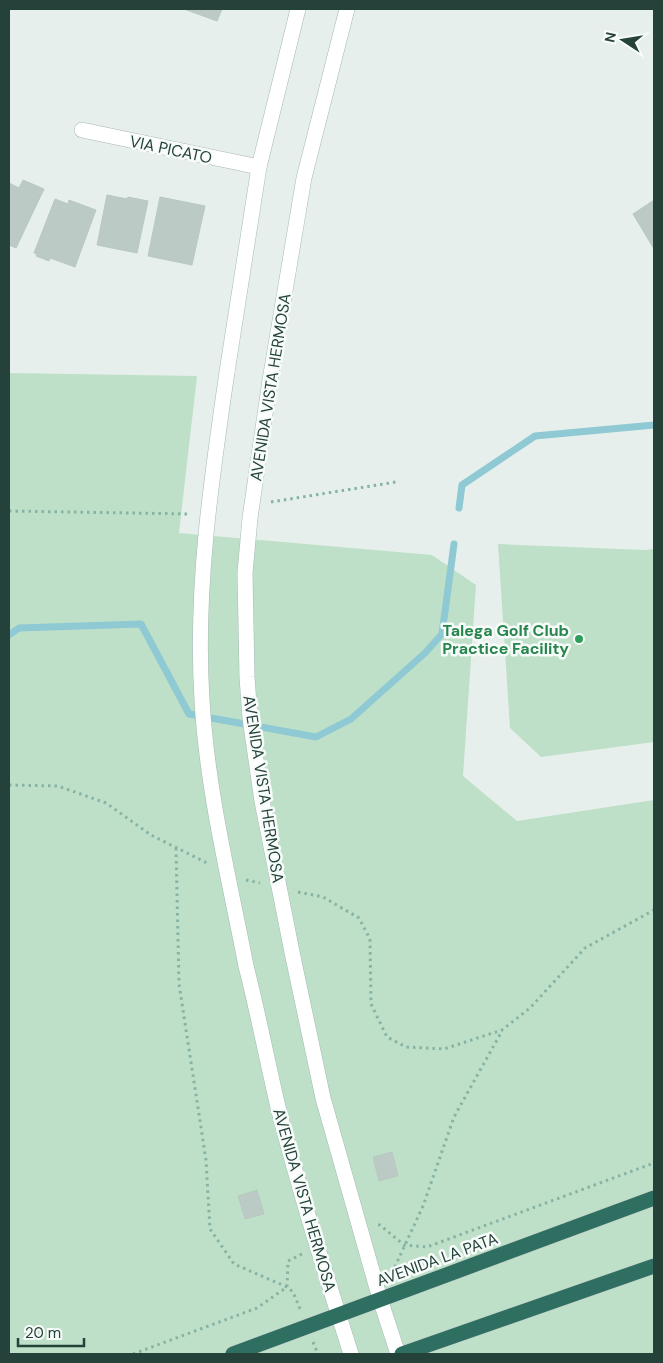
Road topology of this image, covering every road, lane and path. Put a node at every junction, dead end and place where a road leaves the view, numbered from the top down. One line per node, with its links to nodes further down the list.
1 (298, 9): 4 (main road, AVENIDA VISTA HERMOSA)
2 (347, 9): 19 (main road, AVENIDA VISTA HERMOSA, bridge)
3 (82, 130): 4 (main road, VIA PICATO)
4 (258, 168): 21 (main road, AVENIDA VISTA HERMOSA, bridge)
5 (396, 482): 6 (path)
6 (264, 503)
7 (9, 511): 8 (path)
8 (195, 514)
9 (9, 785): 10 (path)
10 (176, 848): 11 (path); 23 (path)
11 (211, 865)
12 (237, 878): 13 (path)
13 (266, 885)
14 (294, 891): 16 (path)
15 (654, 910): 16 (path)
16 (502, 1030): 20 (path)
17 (654, 1163): 20 (path)
18 (654, 1198): 24 (highway, AVENIDA LA PATA)
19 (361, 1229): 20 (path); 24 (main road, AVENIDA VISTA HERMOSA)
20 (404, 1245): 24 (path)
21 (317, 1247): 23 (path); 25 (main road, AVENIDA VISTA HERMOSA)
22 (654, 1266): 30 (highway)
23 (287, 1287): 26 (path)
24 (380, 1298): 25 (highway, AVENIDA LA PATA); 29 (main road, AVENIDA VISTA HERMOSA)
25 (338, 1314): 27 (highway, AVENIDA LA PATA); 28 (main road, AVENIDA VISTA HERMOSA)
26 (133, 1354)
27 (233, 1354)
28 (351, 1354)
29 (398, 1354)
30 (402, 1354)

